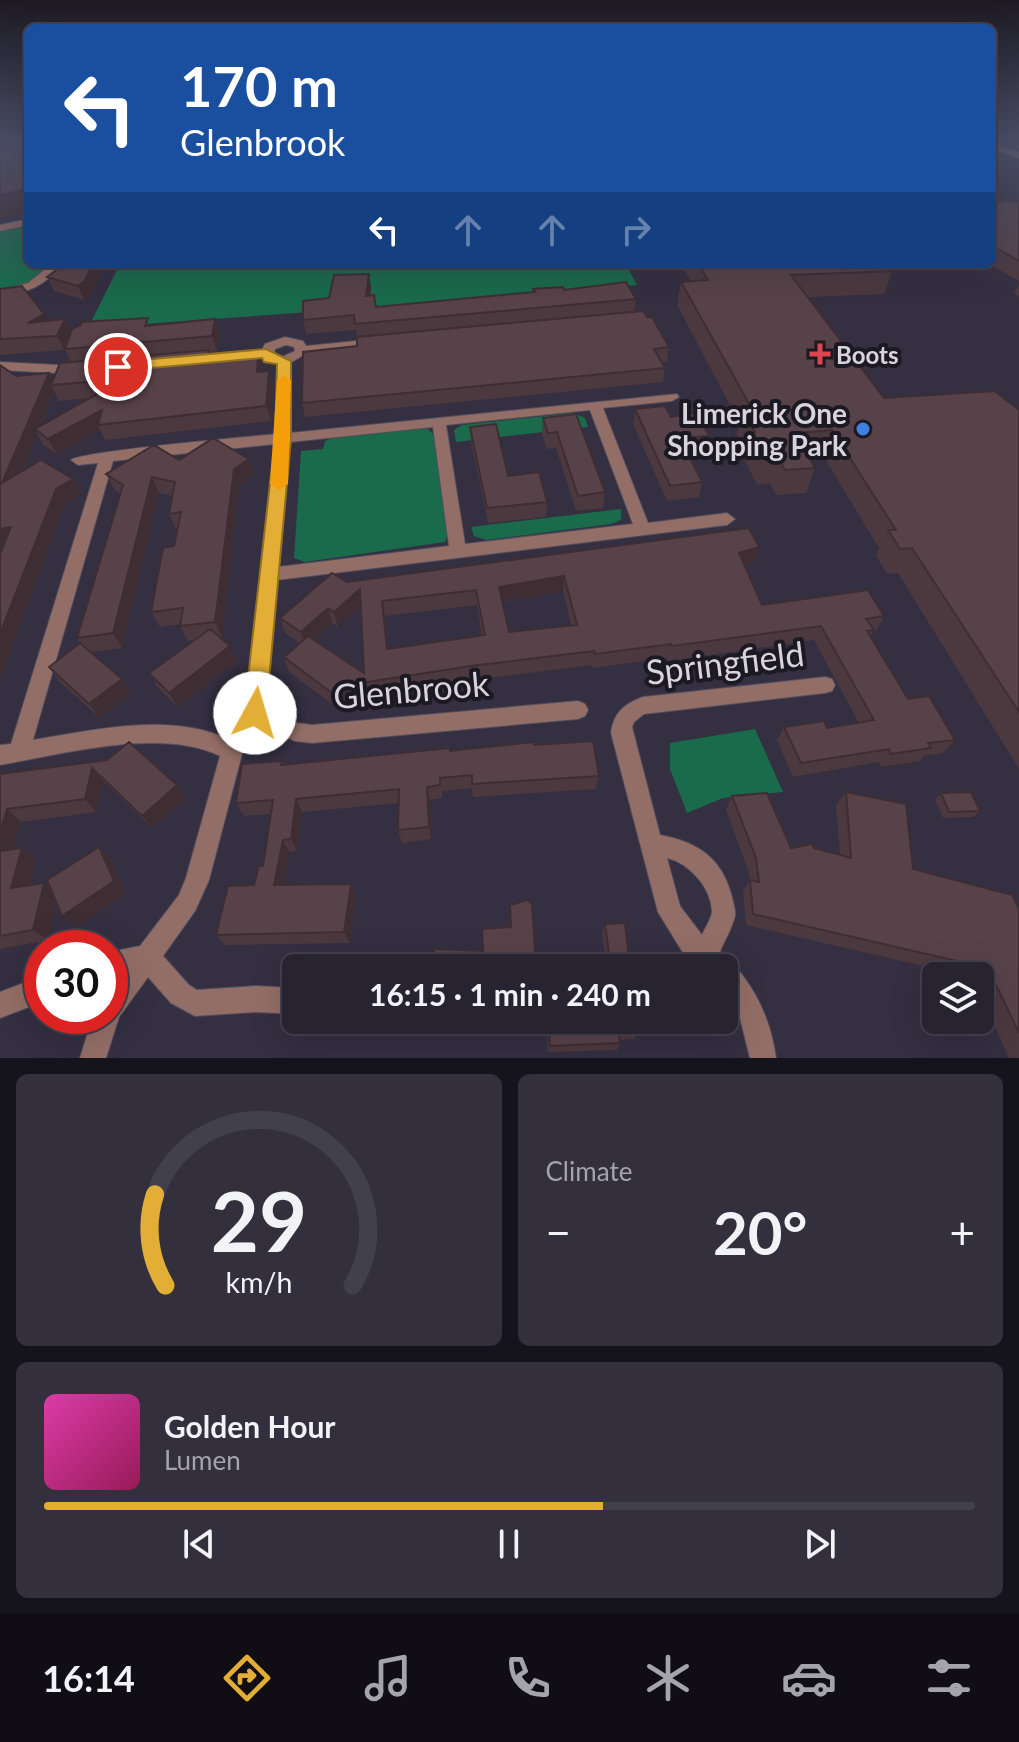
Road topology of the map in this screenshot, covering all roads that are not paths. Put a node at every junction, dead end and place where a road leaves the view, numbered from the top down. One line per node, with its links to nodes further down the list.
1 (24, 223): 2 (street)
2 (0, 228)
3 (53, 268): 4 (street)
4 (0, 294)
5 (393, 342): 6 (street)
6 (303, 350): 7 (street); 9 (street)
7 (266, 353): 8 (street); 9 (street)
8 (182, 361)
9 (284, 361): 15 (street)
10 (0, 366): 11 (street)
11 (85, 370)
12 (672, 397): 13 (street)
13 (595, 405): 14 (street); 19 (street)
14 (439, 422): 15 (street); 20 (street)
15 (283, 439): 16 (street); 21 (street)
16 (107, 456): 17 (street); 26 (street)
17 (78, 460)
18 (727, 519): 19 (street)
19 (643, 529): 20 (street)
20 (458, 550): 21 (street)
21 (270, 574): 24 (street)
22 (825, 685): 27 (street, Springfield)
23 (578, 710): 24 (street, Glenbrook)
24 (255, 713): 25 (street)
25 (232, 751): 26 (street); 30 (street)
26 (10, 753)
27 (651, 844): 28 (street, Springfield); 29 (street)
28 (706, 954)
29 (718, 954)
30 (147, 957): 31 (street); 32 (street); 35 (street)
31 (128, 961)
32 (128, 983)
33 (738, 987): 39 (street, Springfield)
34 (24, 996): 36 (street)
35 (282, 1000)
36 (0, 1005)
37 (100, 1034): 38 (street)
38 (93, 1058)
39 (763, 1058)

